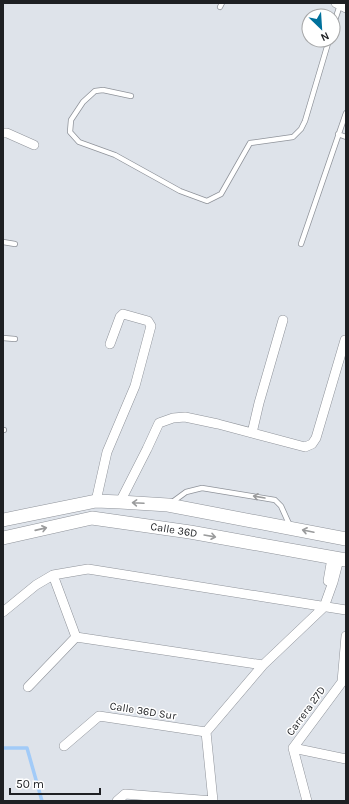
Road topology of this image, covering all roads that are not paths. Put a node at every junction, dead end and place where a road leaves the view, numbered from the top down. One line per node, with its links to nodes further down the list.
1 (327, 48): 2 (lane)
2 (131, 96)
3 (346, 113): 5 (lane)
4 (3, 133): 7 (street)
5 (338, 134): 6 (lane); 10 (lane)
6 (346, 137)
7 (34, 145)
8 (3, 242): 9 (lane)
9 (15, 244)
10 (301, 244)
11 (283, 320): 16 (street)
12 (3, 338): 13 (lane)
13 (15, 339)
14 (345, 340): 16 (street)
15 (110, 344): 17 (street)
16 (252, 433): 18 (street)
17 (96, 501): 18 (main road, Calle 36D); 20 (main road, Calle 36D)
18 (120, 502): 19 (main road, Calle 36D, one-way to 18)
19 (168, 505): 21 (main road, Calle 36D); 21 (lane, one-way to 19)
20 (3, 520)
21 (291, 528): 23 (main road, Calle 36D, one-way to 21)
22 (3, 538): 24 (main road, Calle 36D, one-way to 24)
23 (346, 540)
24 (339, 559): 26 (street)
25 (53, 575): 26 (street); 28 (street); 30 (street)
26 (324, 607): 27 (street); 31 (street)
27 (346, 610)
28 (3, 612)
29 (346, 636): 32 (street, Carrera 27D)
30 (76, 638): 31 (street); 33 (street)
31 (263, 664): 34 (street)
32 (344, 682): 36 (street, Carrera 27D)
33 (28, 687)
34 (206, 732): 35 (street, Calle 36D Sur); 38 (street)
35 (64, 746)
36 (293, 748): 37 (street); 39 (street, Carrera 27D)
37 (346, 759)
38 (117, 801)
39 (307, 801)

